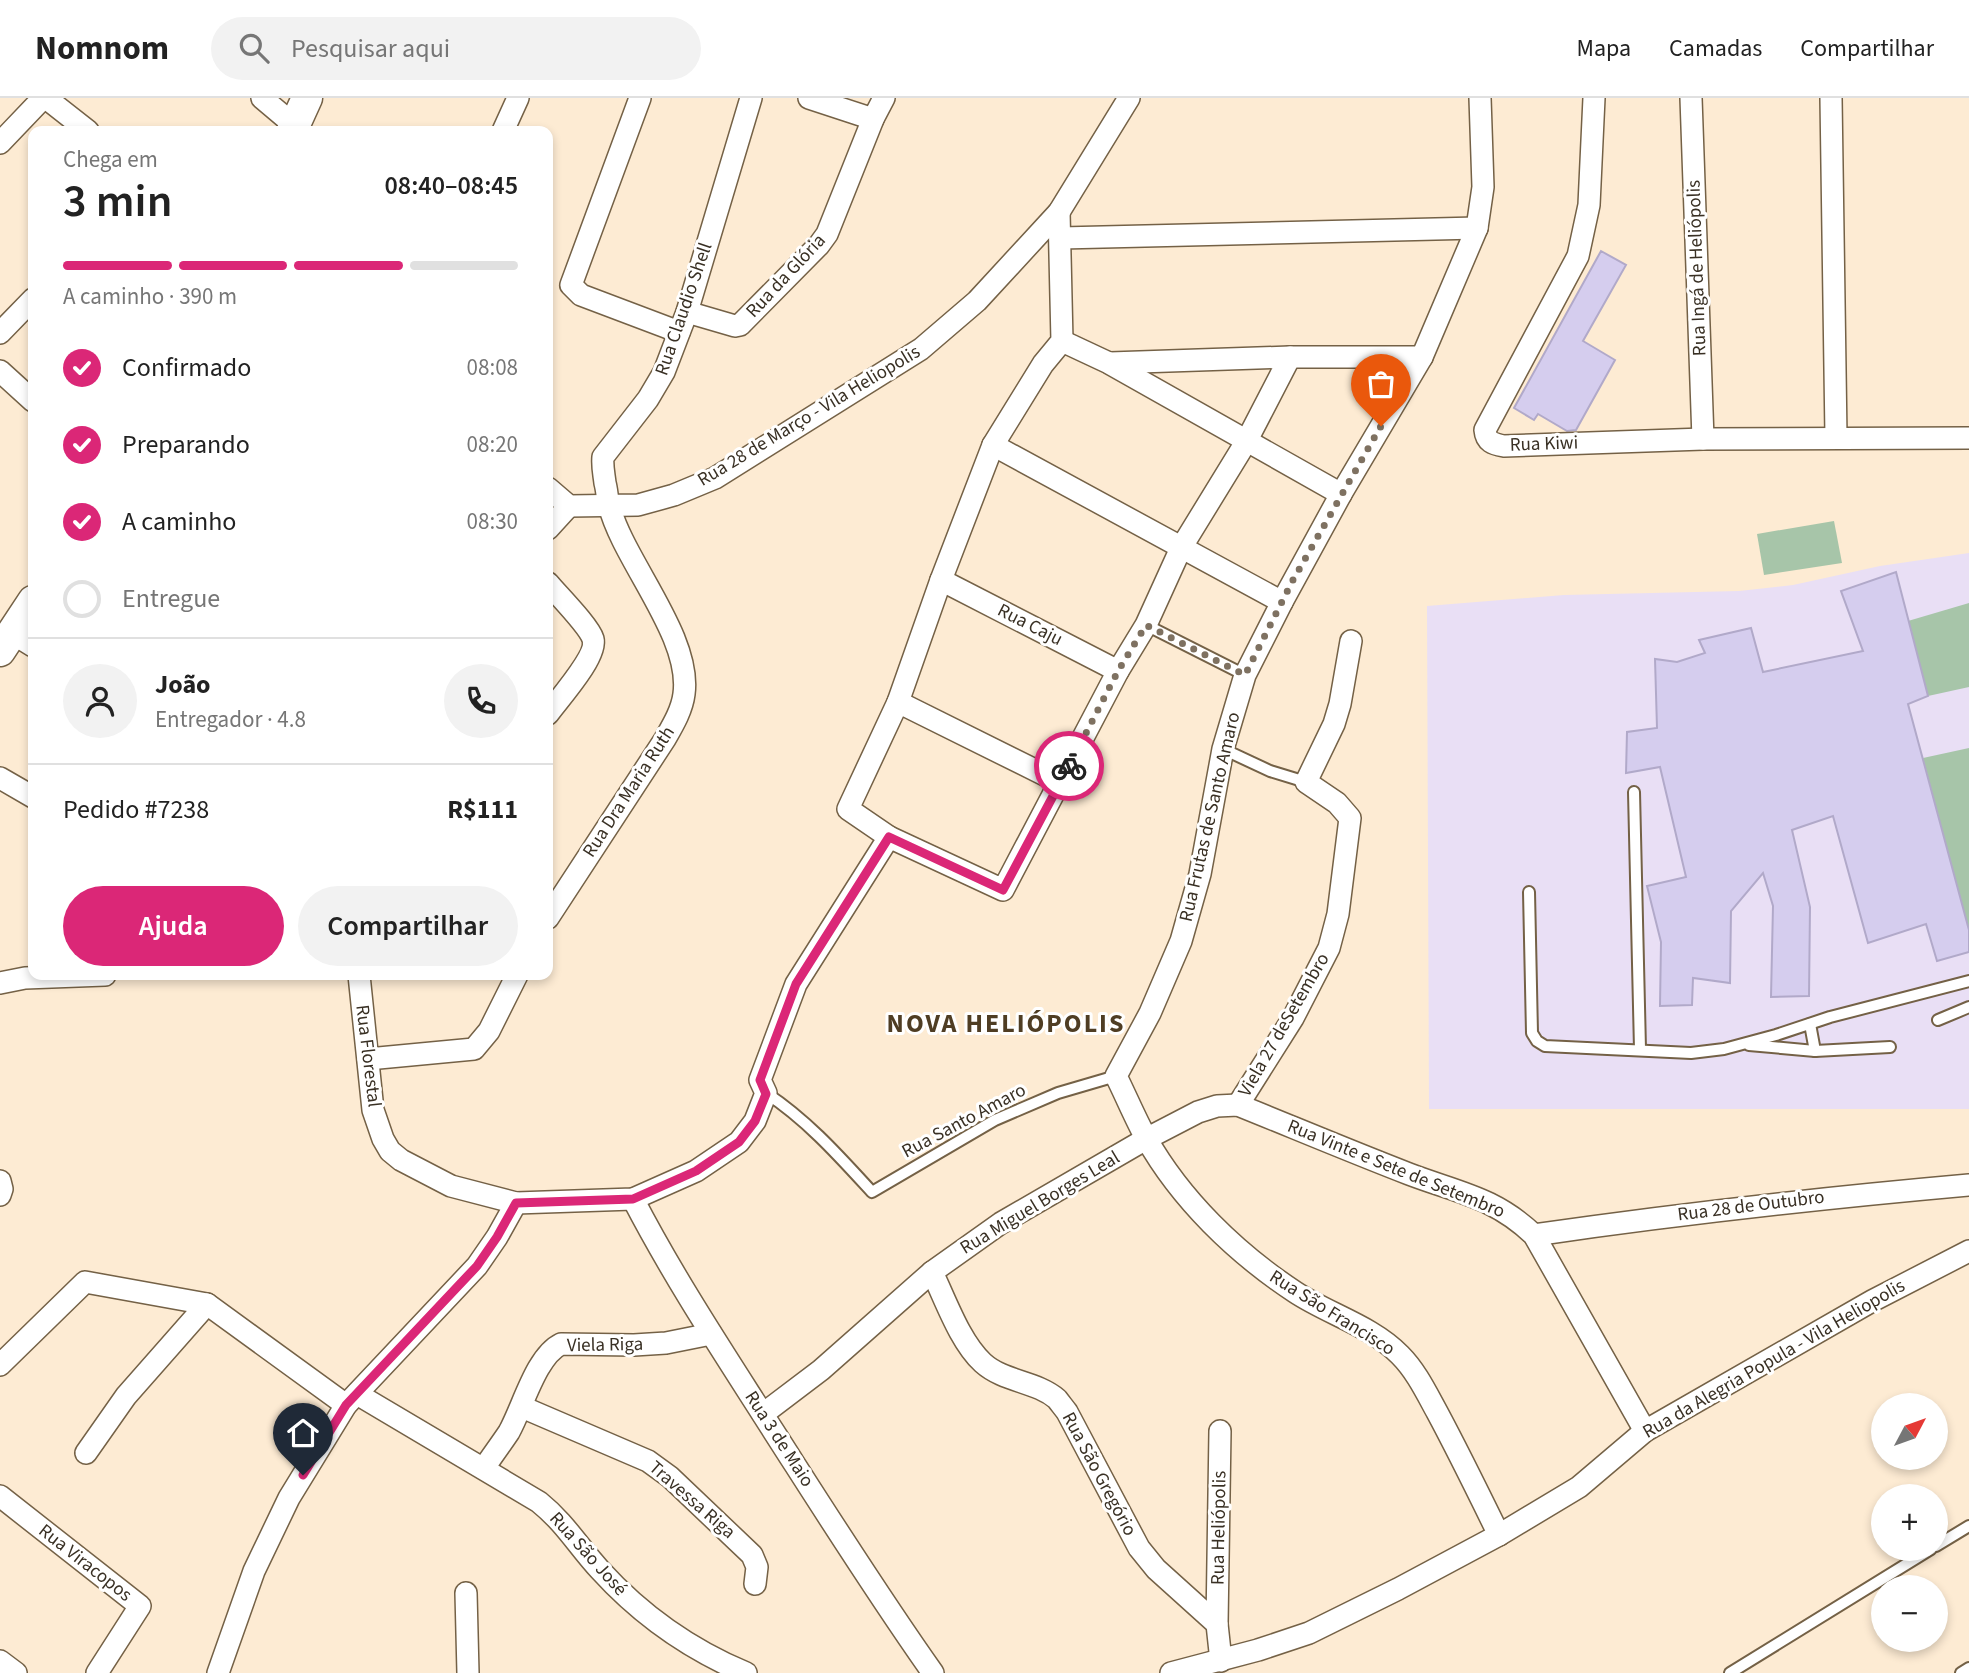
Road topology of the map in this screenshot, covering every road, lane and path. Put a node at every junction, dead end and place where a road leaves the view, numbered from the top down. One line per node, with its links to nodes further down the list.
1 (45, 98): 15 (street); 19 (street)
2 (262, 98): 16 (street)
3 (307, 98): 17 (main road)
4 (518, 98): 18 (street)
5 (640, 98): 25 (street)
6 (751, 98): 24 (street, Rua Claudio Shell)
7 (809, 98): 14 (street)
8 (884, 98): 14 (street, Rua da Glória)
9 (1129, 98): 20 (street, Rua 28 de Março - Vila Heliopolis)
10 (1480, 98): 21 (street)
11 (1594, 98): 35 (street, Rua Kiwi)
12 (1690, 98): 35 (street, Rua Ingá de Heliópolis)
13 (1831, 98): 33 (street)
14 (873, 119): 24 (street, Rua da Glória)
15 (81, 126)
16 (291, 126)
17 (294, 126)
18 (505, 126)
19 (0, 143)
20 (1059, 212): 22 (street); 41 (street, Rua 28 de Março - Vila Heliopolis)
21 (1477, 228): 22 (street); 29 (lane)
22 (1061, 238): 27 (street)
23 (28, 304): 26 (street)
24 (687, 312): 25 (street, Rua Claudio Shell)
25 (679, 332): 41 (street, Rua Claudio Shell)
26 (0, 333)
27 (1062, 341): 30 (street); 37 (street)
28 (1290, 357): 29 (street); 30 (street); 36 (street)
29 (1422, 357): 39 (street, Rua Frutas de Santo Amaro)
30 (1109, 363): 36 (street)
31 (0, 371): 32 (street)
32 (28, 396)
33 (1836, 437): 34 (street, Rua Kiwi); 35 (street, Rua Kiwi)
34 (1969, 438)
35 (1703, 439)
36 (1246, 442): 39 (street); 43 (street)
37 (993, 445): 43 (street); 44 (street)
38 (553, 492): 40 (street)
39 (1341, 494): 46 (street, Rua Frutas de Santo Amaro)
40 (569, 506): 41 (street, Rua 28 de Março - Vila Heliopolis); 42 (street)
41 (609, 506): 61 (street, Rua Dra Maria Ruth)
42 (553, 524)
43 (1181, 548): 46 (street); 47 (street)
44 (941, 580): 49 (street, Rua Caju); 51 (street)
45 (553, 589): 52 (street)
46 (1282, 602): 50 (street, Rua Frutas de Santo Amaro)
47 (1146, 625): 49 (street); 50 (lane)
48 (1351, 641): 55 (street)
49 (1118, 671): 56 (street)
50 (1245, 675): 53 (street, Rua Frutas de Santo Amaro)
51 (898, 702): 56 (street); 59 (street)
52 (553, 707)
53 (1223, 749): 55 (lane); 75 (street, Rua Frutas de Santo Amaro)
54 (0, 778): 58 (street)
55 (1306, 782): 77 (street, Viela 27 deSetembro)
56 (1061, 783): 59 (street)
57 (1634, 792): 72 (lane)
58 (28, 794)
59 (889, 837): 76 (street, Rua Florestal)
60 (1529, 892): 72 (lane)
61 (553, 910)
62 (28, 978): 66 (street)
63 (360, 980): 74 (street, Rua Florestal)
64 (514, 980): 74 (street)
65 (1969, 981): 69 (lane)
66 (0, 983)
67 (1969, 1007): 68 (lane)
68 (1938, 1020)
69 (1811, 1024): 70 (lane); 73 (lane)
70 (1741, 1044): 72 (lane); 73 (lane)
71 (1890, 1047): 73 (lane)
72 (1640, 1049)
73 (1815, 1051)
74 (368, 1059): 83 (street, Rua Florestal)
75 (1116, 1076): 76 (lane, Rua Santo Amaro); 78 (street, Rua São Francisco)
76 (763, 1087): 82 (street, Rua Florestal)
77 (1238, 1105): 78 (street, Rua Miguel Borges Leal); 84 (street, Rua Vinte e Sete de Setembro)
78 (1146, 1139): 86 (street, Rua Miguel Borges Leal); 99 (street, Rua São Francisco)
79 (0, 1181): 81 (street)
80 (1969, 1185): 84 (street, Rua 28 de Outubro)
81 (0, 1195)
82 (633, 1199): 83 (street, Rua Florestal); 88 (street, Rua 3 de Maio)
83 (516, 1203): 90 (street)
84 (1534, 1235): 94 (street, Rua Vinte e Sete de Setembro)
85 (1969, 1251): 94 (street, Rua da Alegria Popula - Vila Heliopolis)
86 (932, 1272): 92 (street, Rua Miguel Borges Leal); 104 (street, Rua São Gregório)
87 (207, 1304): 89 (street); 90 (street, Rua São José); 95 (street)
88 (711, 1334): 91 (street, Viela Riga); 92 (street, Rua 3 de Maio)
89 (0, 1365)
90 (352, 1399): 96 (street, Rua São José); 110 (street)
91 (522, 1407): 96 (street, Viela Riga); 102 (street, Travessa Riga)
92 (763, 1414): 113 (street, Rua 3 de Maio)
93 (1220, 1431): 104 (street, Rua Heliópolis)
94 (1645, 1431): 99 (street, Rua da Alegria Popula - Vila Heliopolis)
95 (86, 1453)
96 (484, 1468): 112 (street, Rua São José)
97 (0, 1496): 109 (street, Rua Viracopos)
98 (1969, 1526): 100 (lane)
99 (1499, 1535): 106 (street, Rua da Alegria Popula - Vila Heliopolis)
100 (1948, 1539)
101 (1912, 1561): 115 (lane)
102 (755, 1584)
103 (466, 1592): 111 (street)
104 (1217, 1625): 106 (street)
105 (0, 1661): 108 (street)
106 (1221, 1661): 114 (street, Rua da Alegria Popula - Vila Heliopolis)
107 (1969, 1668): 116 (lane)
108 (16, 1673)
109 (97, 1673)
110 (218, 1673)
111 (468, 1673)
112 (746, 1673)
113 (933, 1673)
114 (1171, 1673)
115 (1730, 1673)
116 (1961, 1673)

